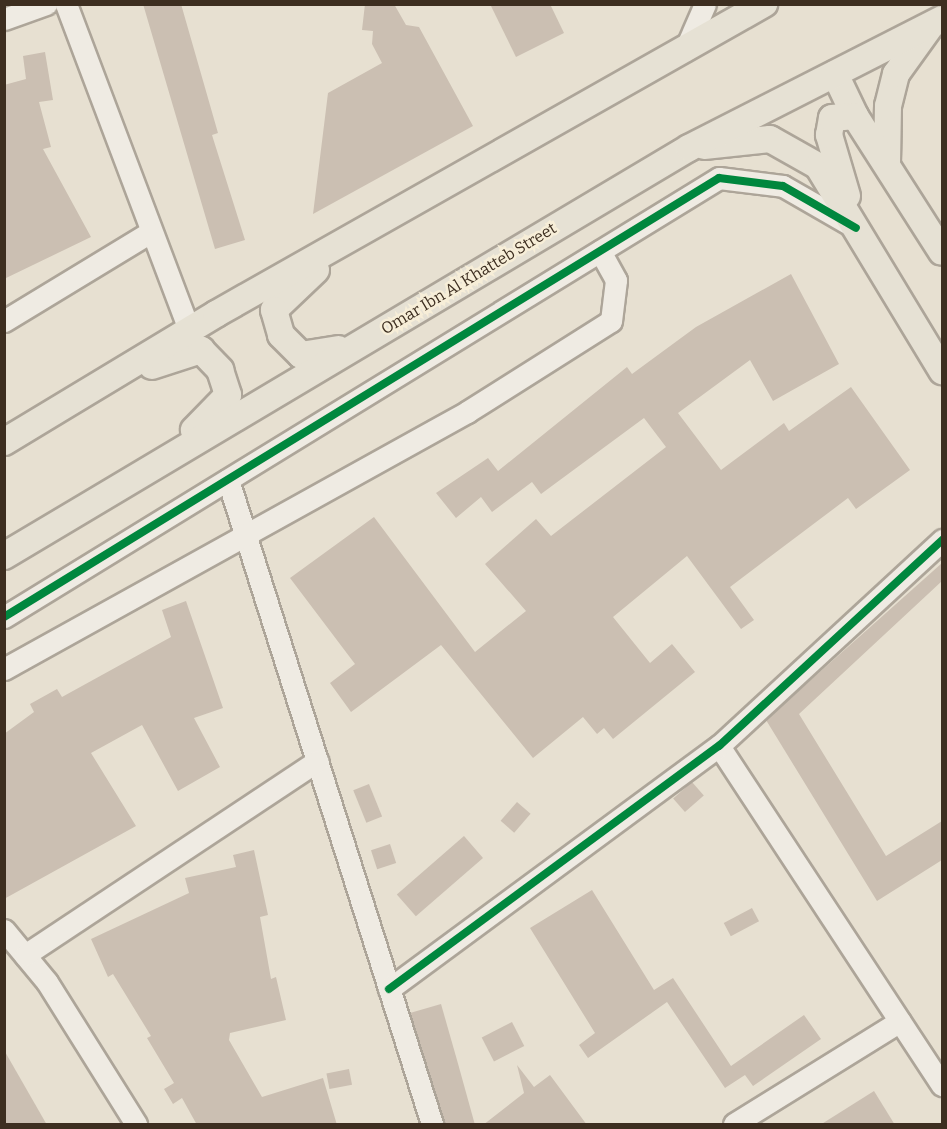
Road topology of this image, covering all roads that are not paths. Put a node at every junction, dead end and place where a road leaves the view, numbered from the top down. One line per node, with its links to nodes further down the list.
1 (46, 4): 5 (street)
2 (66, 4): 14 (street)
3 (705, 4): 7 (street)
4 (764, 4): 7 (main road)
5 (4, 19)
6 (937, 22): 8 (main road, Omar Ibn Al Khatteb Street); 11 (main road)
7 (684, 50): 12 (main road)
8 (835, 74): 9 (main road); 10 (main road, Omar Ibn Al Khatteb Street)
9 (855, 116): 11 (main road); 13 (main road)
10 (689, 147): 13 (main road); 17 (main road, Omar Ibn Al Khatteb Street)
11 (887, 163): 16 (main road)
12 (399, 210): 17 (main road); 19 (main road)
13 (856, 228): 15 (street); 20 (main road)
14 (149, 233): 18 (street); 19 (street)
15 (600, 251): 23 (street); 25 (street)
16 (942, 252)
17 (461, 284): 24 (main road, Omar Ibn Al Khatteb Street)
18 (4, 321)
19 (189, 330): 21 (main road)
20 (942, 371)
21 (42, 420): 22 (main road); 24 (main road)
22 (4, 442)
23 (228, 480): 25 (street); 28 (street)
24 (107, 495): 27 (main road, Omar Ibn Al Khatteb Street)
25 (245, 532): 29 (street); 31 (street)
26 (942, 540): 30 (street)
27 (4, 556)
28 (4, 617)
29 (4, 669)
30 (719, 746): 34 (street); 35 (street)
31 (317, 761): 33 (street); 34 (street)
32 (4, 930): 33 (street)
33 (25, 955): 37 (street)
34 (389, 989): 38 (street)
35 (900, 1021): 36 (street); 39 (street)
36 (942, 1085)
37 (136, 1125)
38 (432, 1125)
39 (734, 1125)

